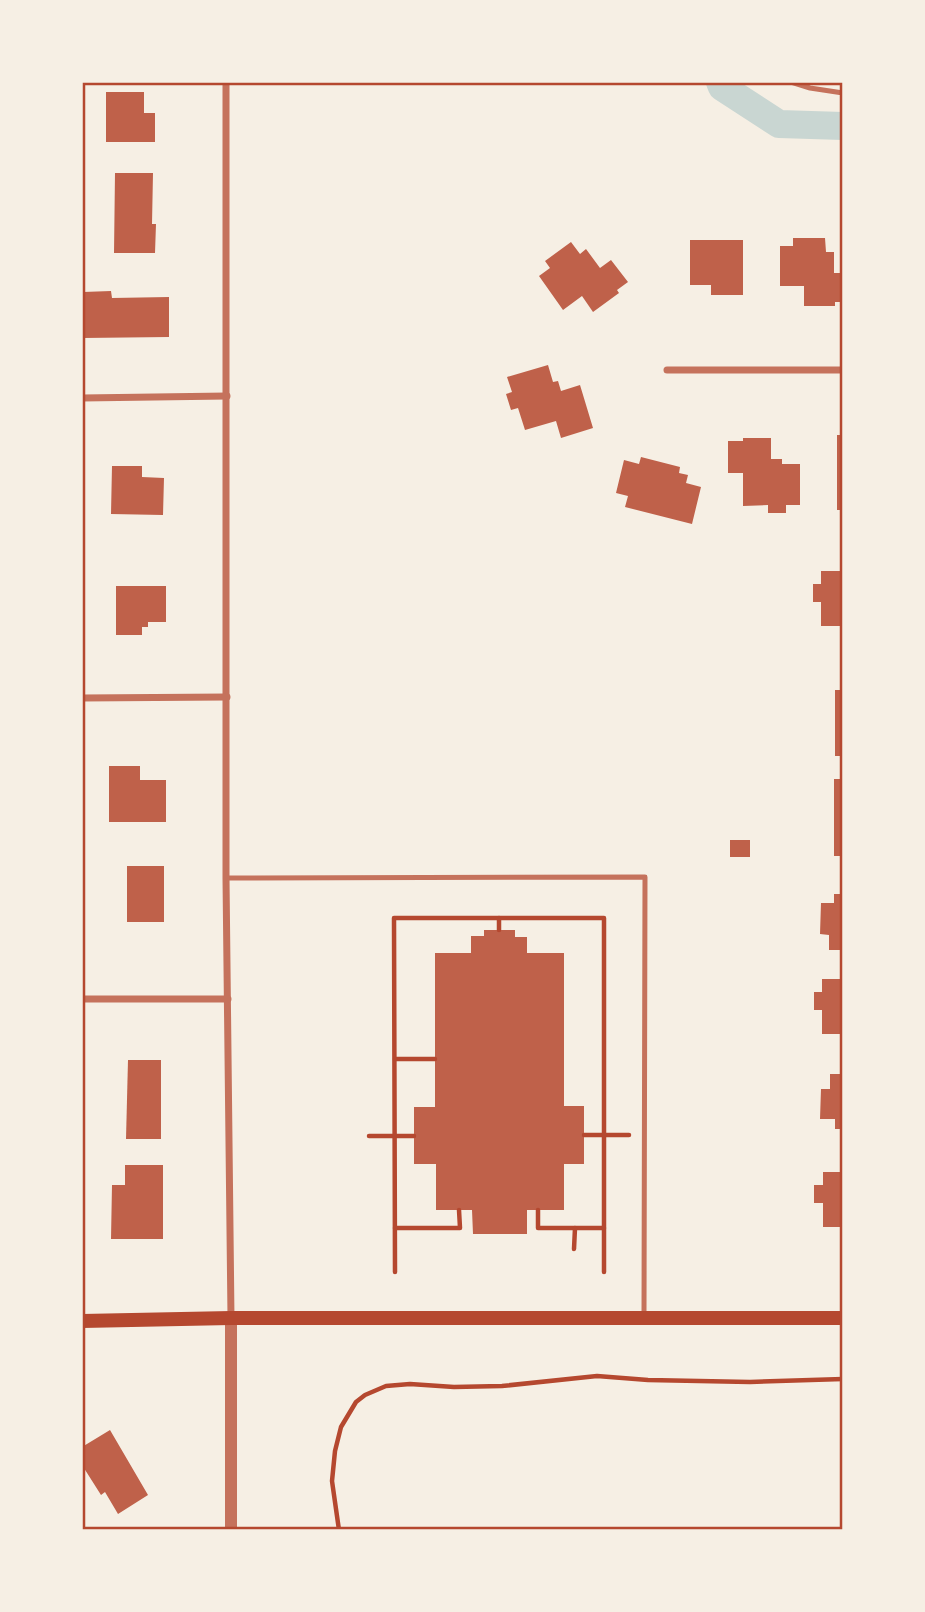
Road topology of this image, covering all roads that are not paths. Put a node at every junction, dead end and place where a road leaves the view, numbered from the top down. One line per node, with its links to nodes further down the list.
1 (226, 82): 6 (street)
2 (791, 82): 3 (lane)
3 (843, 93)
4 (667, 370): 5 (street)
5 (843, 370)
6 (227, 396): 7 (street); 8 (street)
7 (82, 398)
8 (227, 697): 9 (street); 10 (street)
9 (82, 698)
10 (226, 878): 12 (street); 14 (lane)
11 (82, 999): 12 (street)
12 (228, 999): 13 (street)
13 (231, 1318): 14 (main road); 16 (main road); 17 (street)
14 (645, 1318): 15 (main road)
15 (843, 1318)
16 (82, 1321)
17 (231, 1530)

